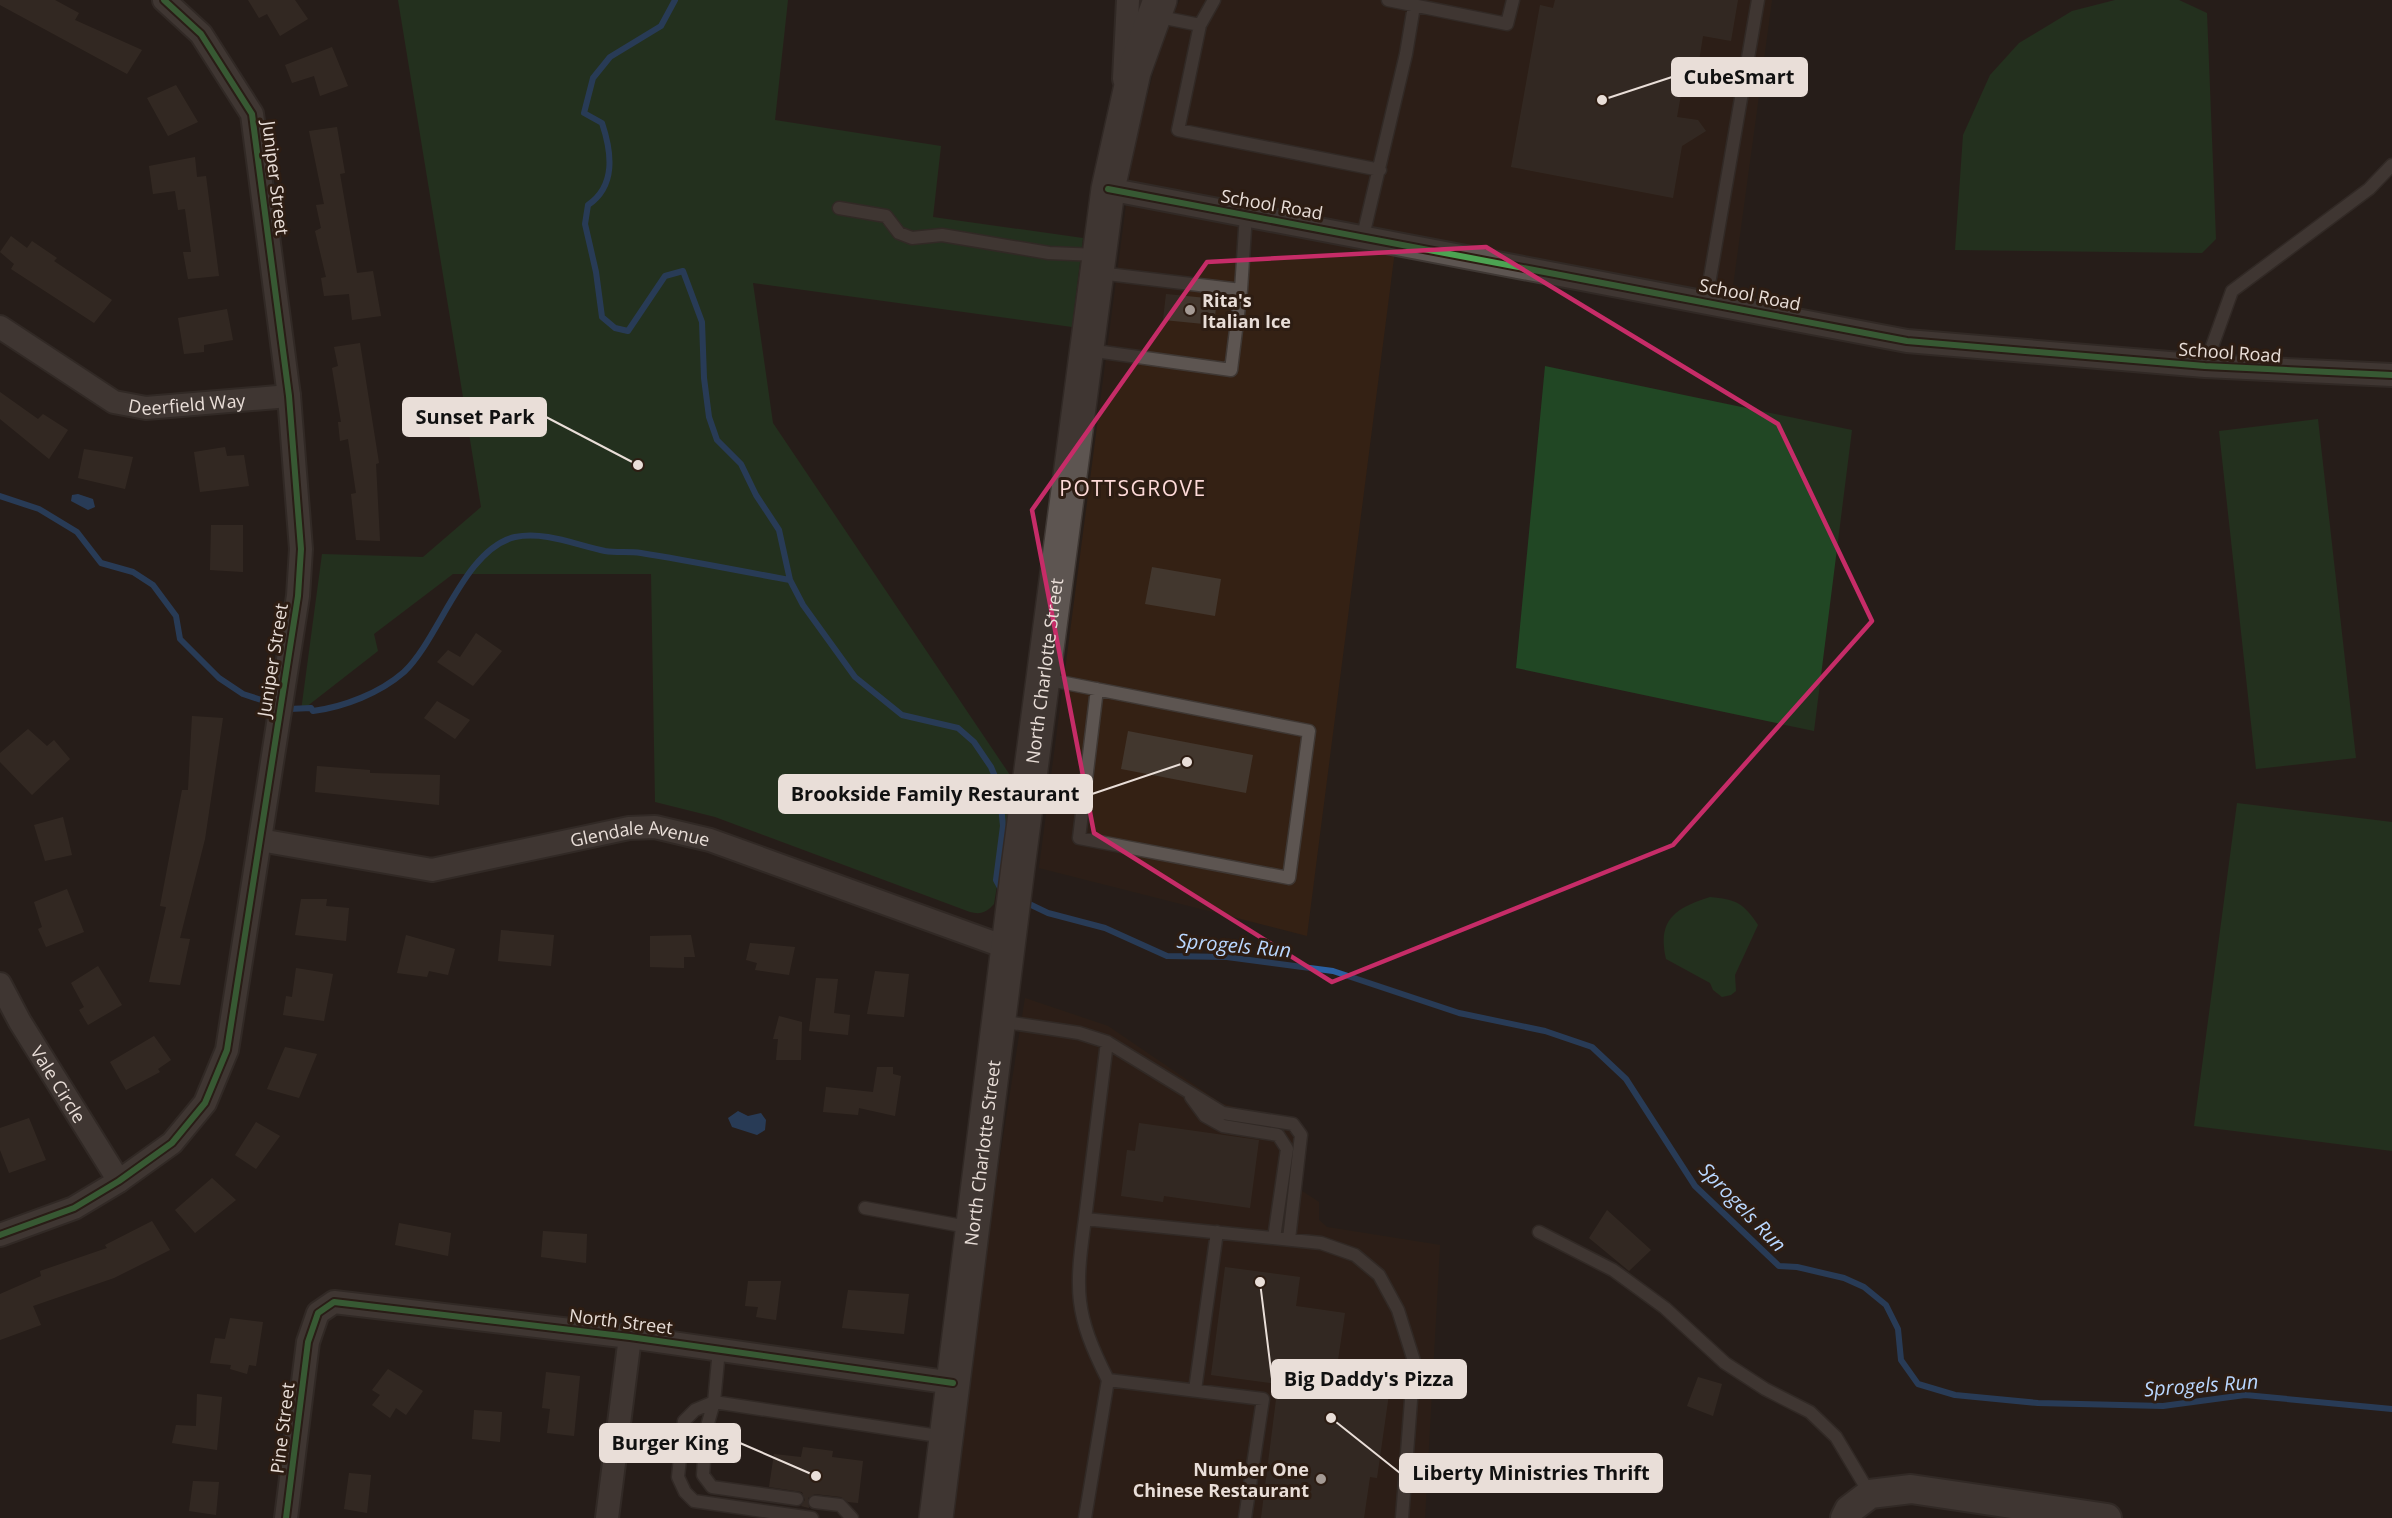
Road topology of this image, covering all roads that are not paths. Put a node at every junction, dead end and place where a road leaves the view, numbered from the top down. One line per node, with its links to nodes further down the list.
1 (164, 0): 22 (street, Juniper Street)
2 (1214, 0): 8 (lane)
3 (1388, 0): 7 (lane)
4 (1513, 0): 7 (lane)
5 (1758, 0): 17 (lane)
6 (1147, 5): 8 (lane); 11 (main road, North Charlotte Street)
7 (1414, 6): 10 (lane)
8 (1200, 25): 10 (lane)
9 (2392, 165): 20 (lane)
10 (1380, 170): 14 (lane)
11 (1108, 189): 13 (street, School Road); 15 (main road, North Charlotte Street)
12 (839, 208): 15 (lane)
13 (1246, 214): 14 (street, School Road); 16 (lane)
14 (1363, 236): 17 (street, School Road)
15 (1098, 264): 16 (lane); 19 (main road, North Charlotte Street)
16 (1241, 290): 19 (lane)
17 (1706, 301): 20 (street, School Road)
18 (0, 327): 22 (street, Deerfield Way)
19 (1086, 350): 23 (main road, North Charlotte Street)
20 (2205, 366): 21 (street, School Road)
21 (2392, 375)
22 (289, 396): 25 (street, Juniper Street)
23 (1044, 679): 24 (lane); 26 (main road, North Charlotte Street)
24 (1097, 689): 24 (lane)
25 (260, 840): 26 (street, Glendale Avenue); 31 (street, Juniper Street)
26 (1008, 948): 28 (main road, North Charlotte Street)
27 (0, 984): 31 (street, Vale Circle)
28 (999, 1021): 29 (lane); 34 (main road, North Charlotte Street)
29 (1107, 1042): 30 (lane); 33 (lane)
30 (1185, 1090): 38 (lane); 39 (lane)
31 (119, 1181): 37 (street, Juniper Street)
32 (865, 1208): 34 (lane)
33 (1085, 1219): 35 (lane); 43 (lane)
34 (973, 1228): 44 (main road, North Charlotte Street)
35 (1217, 1232): 38 (lane); 45 (lane)
36 (1539, 1232): 50 (lane)
37 (0, 1235)
38 (1274, 1238): 39 (lane)
39 (1290, 1239): 58 (lane)
40 (630, 1337): 41 (street, North Street); 42 (street, North Street); 53 (street)
41 (308, 1342): 52 (street, Pine Street)
42 (719, 1350): 44 (street, North Street); 46 (lane)
43 (1108, 1380): 45 (lane); 56 (lane)
44 (953, 1383): 47 (main road, North Charlotte Street)
45 (1195, 1390): 57 (lane)
46 (714, 1402): 47 (lane); 48 (lane); 54 (lane)
47 (946, 1437): 51 (main road, North Charlotte Street)
48 (797, 1499)
49 (815, 1502): 55 (lane)
50 (1855, 1507): 59 (street)
51 (940, 1517)
52 (286, 1518)
53 (607, 1518)
54 (812, 1518)
55 (852, 1518)
56 (1085, 1518)
57 (1245, 1518)
58 (1402, 1518)
59 (2107, 1518)

